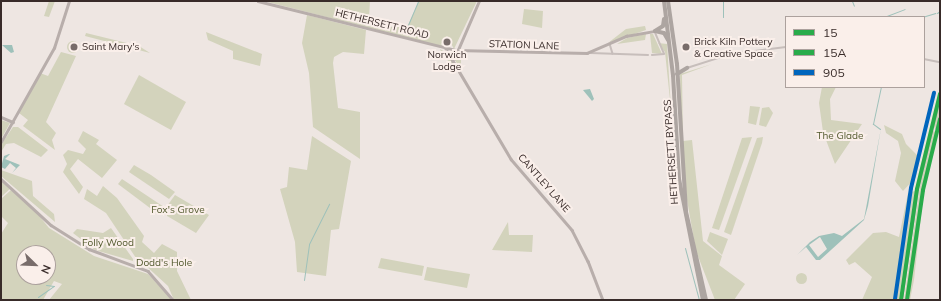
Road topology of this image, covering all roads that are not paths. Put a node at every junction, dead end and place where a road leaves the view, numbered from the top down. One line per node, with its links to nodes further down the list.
1 (69, 1): 23 (street)
2 (258, 1): 8 (street, HETHERSETT ROAD)
3 (479, 1): 9 (street)
4 (665, 2): 5 (highway); 10 (highway, HETHERSETT BYPASS); 18 (highway, HETHERSETT BYPASS)
5 (653, 31): 6 (street, STATION LANE); 10 (highway); 14 (street)
6 (610, 44): 11 (street, STATION LANE); 12 (street)
7 (785, 47): 19 (street)
8 (446, 48): 9 (street, HETHERSETT ROAD); 16 (street, CANTLEY LANE)
9 (456, 50): 11 (street, STATION LANE); 16 (street)
10 (671, 51): 28 (highway, HETHERSETT BYPASS)
11 (591, 52): 12 (street, STATION LANE)
12 (613, 54): 13 (street, STATION LANE)
13 (648, 55)
14 (652, 55)
15 (925, 59): 17 (street)
16 (454, 60): 27 (street, CANTLEY LANE)
17 (940, 62)
18 (677, 64): 19 (highway); 20 (highway, HETHERSETT BYPASS)
19 (687, 68): 20 (highway)
20 (677, 74): 28 (highway, HETHERSETT BYPASS)
21 (940, 94): 29 (street)
22 (1, 117): 23 (street)
23 (13, 122): 24 (street)
24 (1, 142)
25 (1, 179): 26 (street)
26 (173, 300)
27 (603, 300)
28 (704, 300)
29 (901, 300)

